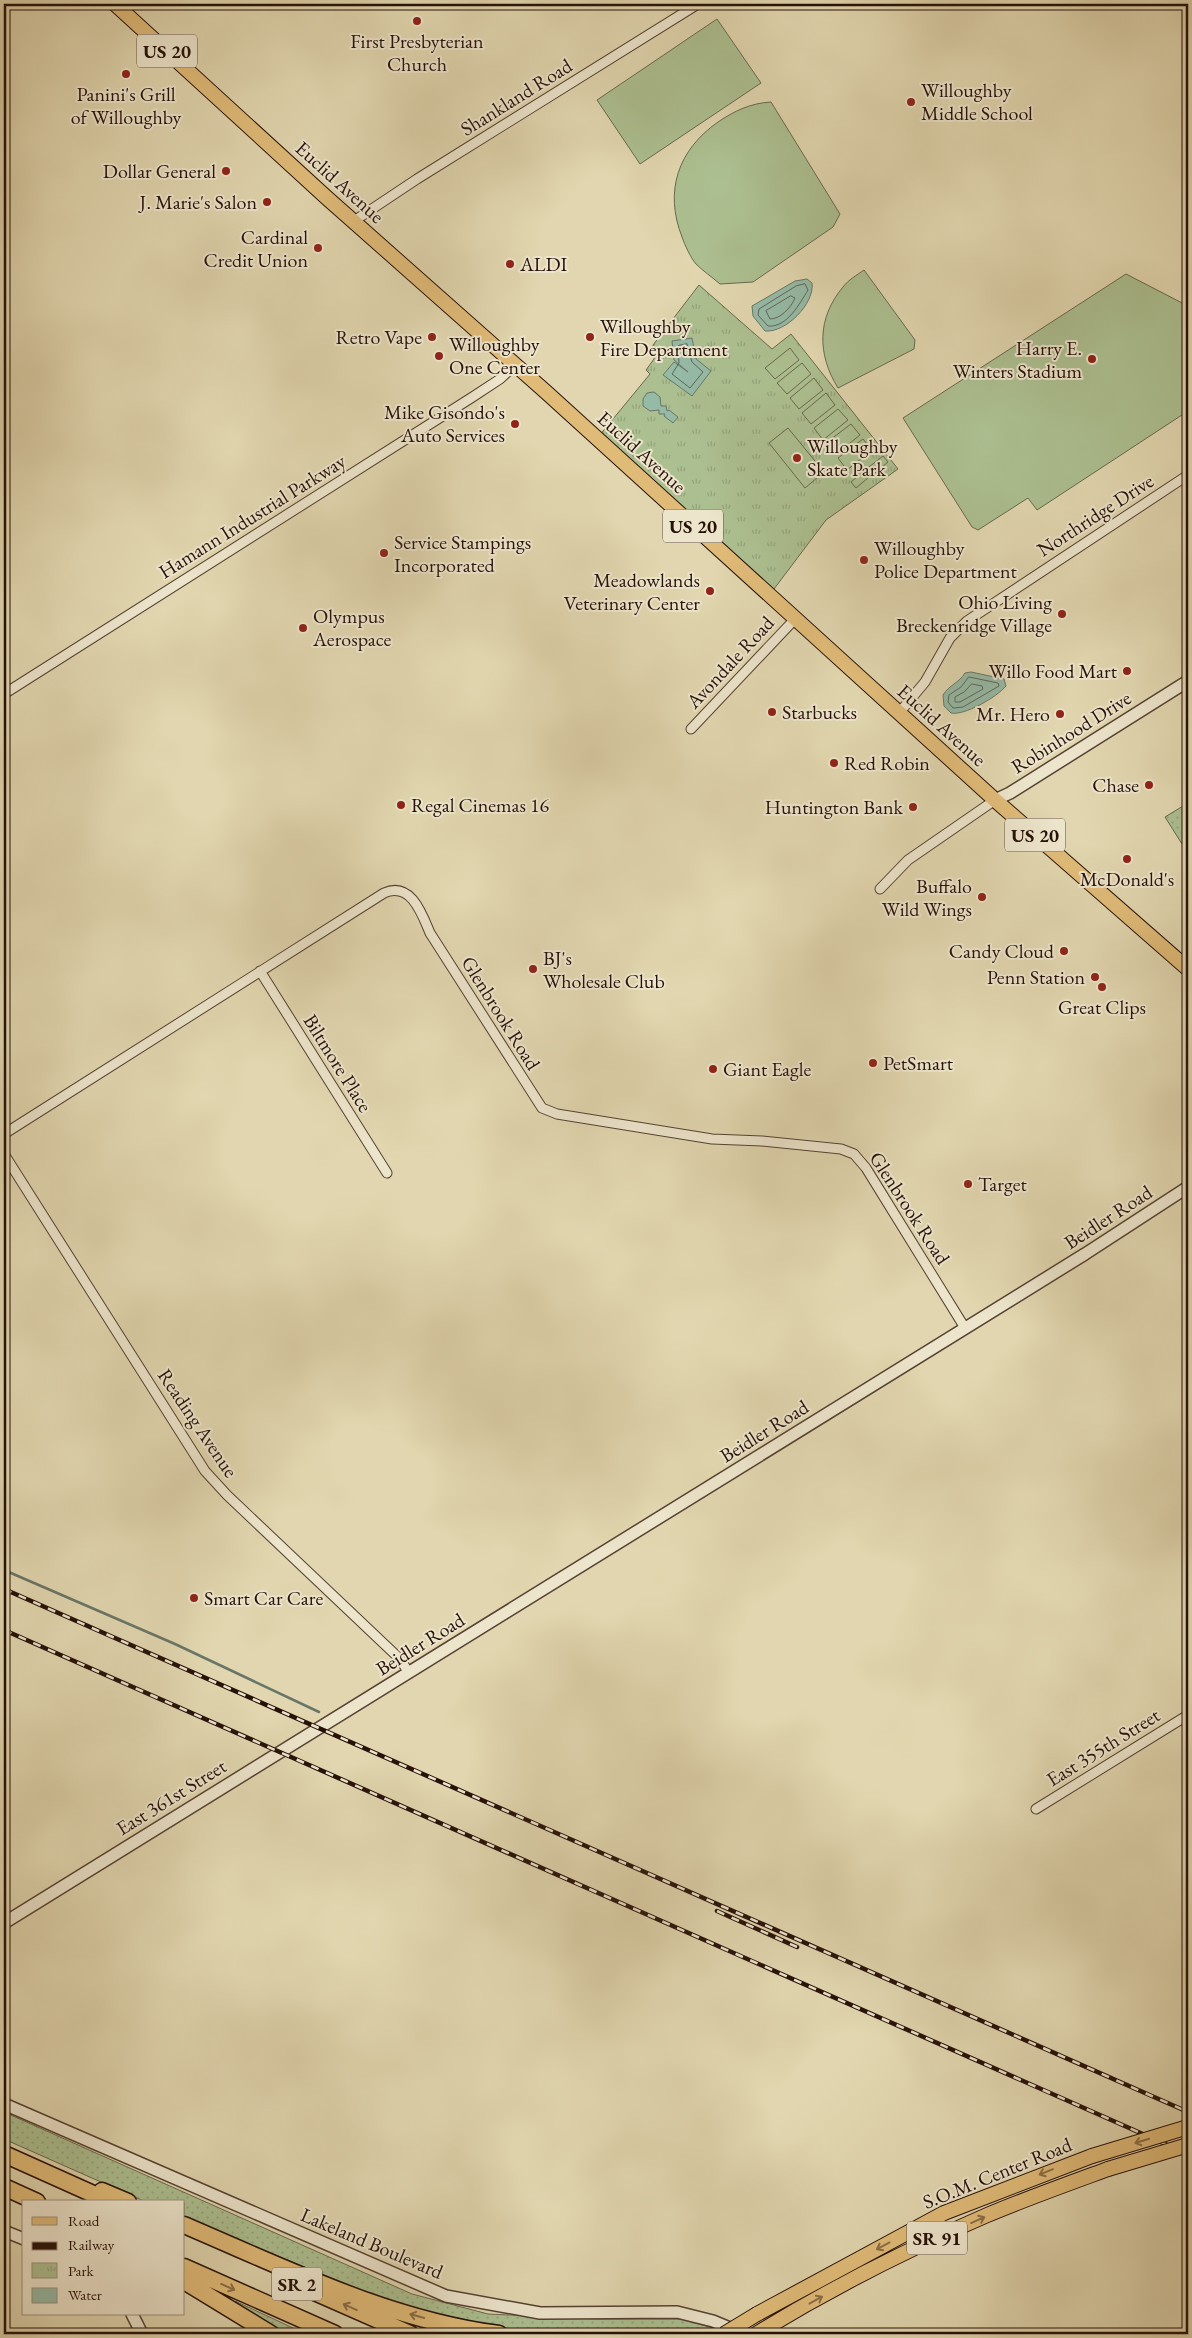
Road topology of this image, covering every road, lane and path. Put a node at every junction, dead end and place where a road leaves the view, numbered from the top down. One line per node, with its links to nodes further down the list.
1 (115, 4): 3 (main road, Euclid Avenue / US 20)
2 (698, 4): 3 (street, Shankland Road)
3 (354, 221): 4 (main road, Euclid Avenue / US 20)
4 (515, 365): 6 (main road, Euclid Avenue / US 20); 8 (street, Hamann Industrial Parkway)
5 (1188, 475): 9 (street, Northridge Drive)
6 (795, 619): 9 (main road, Euclid Avenue / US 20); 10 (street, Avondale Road)
7 (1188, 681): 11 (street, Robinhood Drive)
8 (4, 694)
9 (899, 713): 11 (main road, Euclid Avenue / US 20)
10 (690, 728)
11 (995, 800): 12 (street, Robinhood Drive); 13 (main road, Euclid Avenue / US 20)
12 (880, 889)
13 (1188, 969)
14 (260, 971): 15 (street, Glenbrook Road); 17 (street, Biltmore Place); 19 (street, Glenbrook Road)
15 (4, 1134)
16 (4, 1154): 20 (street, Reading Avenue)
17 (388, 1173)
18 (1188, 1187): 19 (street, Beidler Road)
19 (965, 1328): 20 (street, Beidler Road)
20 (410, 1673): 21 (street, Beidler Road)
21 (359, 1704): 24 (street, East 361st Street)
22 (1188, 1715): 23 (street, East 355th Street)
23 (1036, 1809)
24 (4, 1922)
25 (4, 2104): 47 (street, Lakeland Boulevard)
26 (1188, 2127): 46 (main road, S.O.M. Center Road / SR 91, one-way to 46, bridge)
27 (1188, 2145): 48 (main road, S.O.M. Center Road / SR 91, one-way to 27, bridge)
28 (4, 2154): 29 (highway)
29 (32, 2167): 32 (highway); 33 (highway)
30 (4, 2187): 31 (highway)
31 (33, 2200)
32 (106, 2200)
33 (123, 2200)
34 (185, 2225): 45 (highway, one-way to 34)
35 (4, 2232): 37 (street)
36 (185, 2234): 44 (highway, SR 2, one-way to 36)
37 (22, 2238)
38 (185, 2267): 43 (highway, SR 2, one-way to 43)
39 (185, 2283): 42 (highway)
40 (133, 2316): 41 (street)
41 (142, 2334)
42 (271, 2334)
43 (335, 2334)
44 (410, 2334)
45 (499, 2334)
46 (724, 2334)
47 (744, 2334)
48 (756, 2334)

